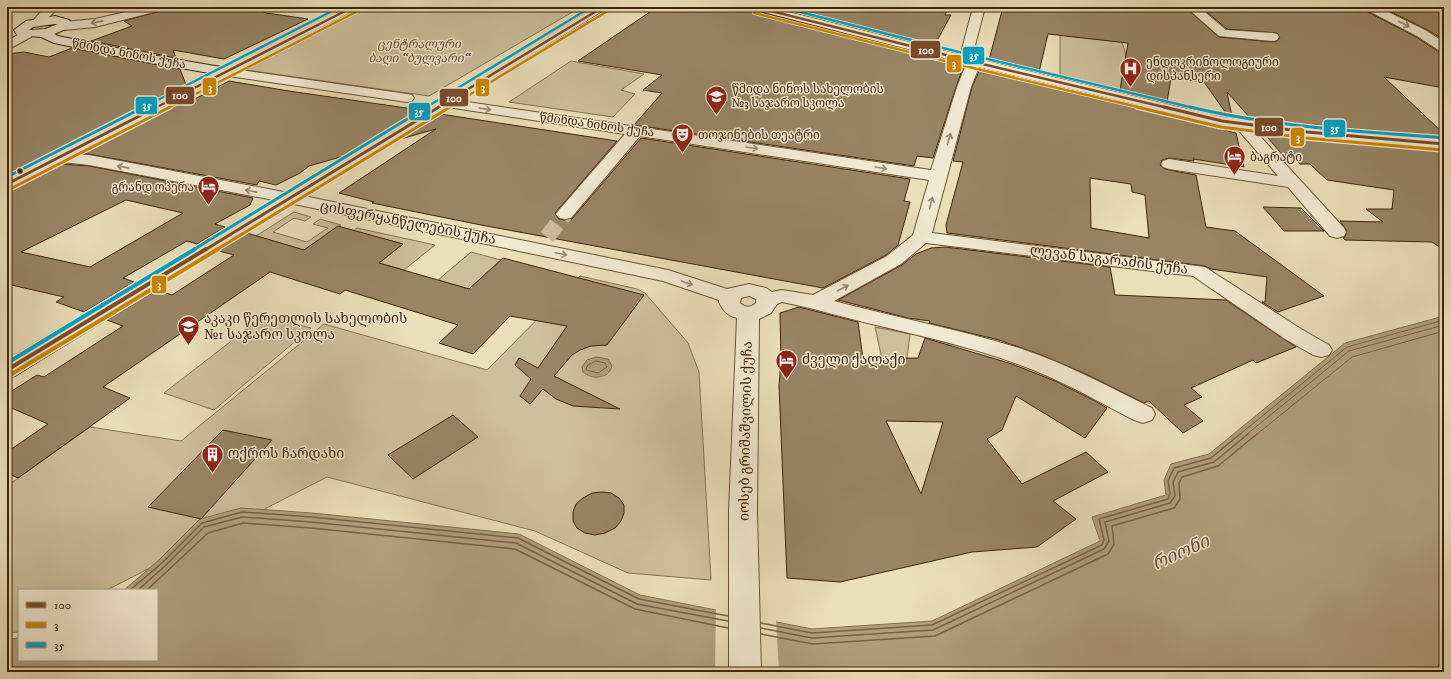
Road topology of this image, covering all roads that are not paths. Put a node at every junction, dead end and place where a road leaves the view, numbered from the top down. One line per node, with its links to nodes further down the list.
1 (53, 7): 9 (street)
2 (162, 7): 9 (street, one-way to 9)
3 (353, 7): 16 (main road)
4 (603, 7): 18 (main road)
5 (755, 7): 15 (street)
6 (979, 7): 15 (street)
7 (1192, 7): 12 (street)
8 (1369, 7): 14 (street, one-way to 14)
9 (40, 27): 11 (street); 16 (street, წმინდა ნინოს ქუჩა)
10 (7, 28): 11 (street)
11 (26, 30): 13 (street)
12 (1273, 37)
13 (7, 46)
14 (1444, 48)
15 (974, 62): 19 (street); 23 (street, one-way to 15)
16 (227, 72): 17 (street, წმინდა ნინოს ქუჩა); 22 (main road)
17 (406, 98)
18 (447, 103): 20 (street, წმინდა ნინოს ქუჩა, one-way to 20); 27 (main road)
19 (1242, 124): 21 (street); 25 (street)
20 (636, 131): 23 (street, წმინდა ნინოს ქუჩა, one-way to 23); 28 (street)
21 (1444, 144)
22 (58, 158): 26 (main road); 27 (street, ცისფერყანწელების ქუჩა, one-way to 22)
23 (938, 176): 30 (street, one-way to 23)
24 (1253, 177): 25 (street)
25 (1293, 183): 29 (street)
26 (7, 184)
27 (289, 198): 32 (street, ცისფერყანწელების ქუჩა, one-way to 32); 34 (main road)
28 (565, 214)
29 (1337, 232)
30 (922, 237): 31 (street, one-way to 30); 33 (street, ლევან საგარაძის ქუჩა)
31 (816, 302): 32 (street); 35 (street)
32 (757, 307): 36 (street, იოსებ გრიშაშვილის ქუჩა)
33 (1322, 350)
34 (7, 370)
35 (1143, 414)
36 (746, 672)

